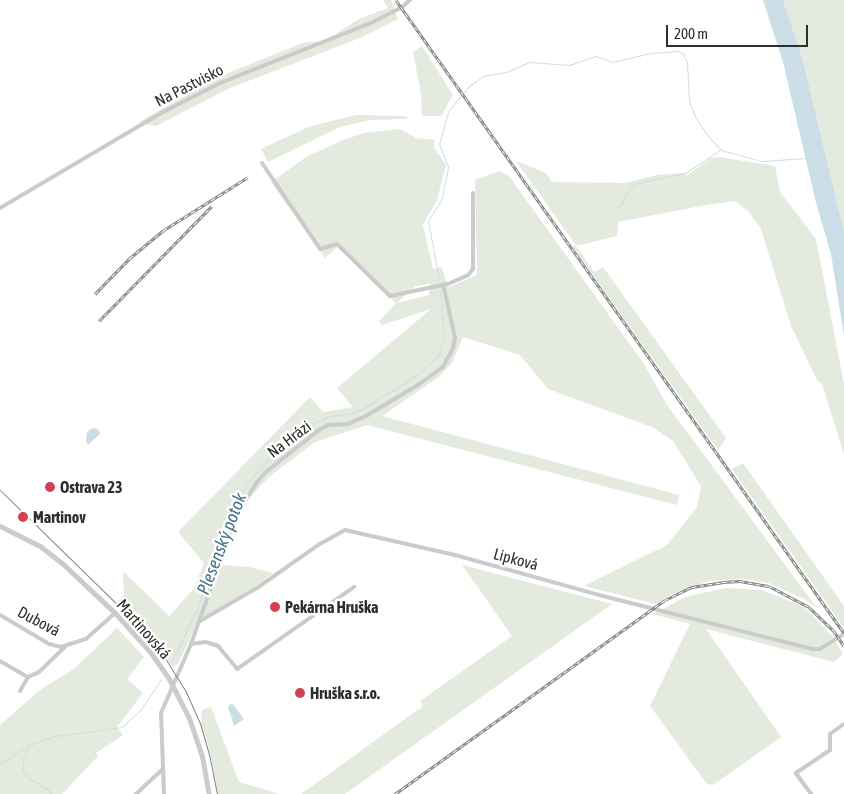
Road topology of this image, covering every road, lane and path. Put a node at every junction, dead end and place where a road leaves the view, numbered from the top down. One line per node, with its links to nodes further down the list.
1 (410, 0): 4 (street, Na Pastvisko)
2 (262, 163): 5 (street)
3 (473, 193): 5 (street)
4 (0, 208)
5 (443, 284): 10 (street, Na Hrázi)
6 (0, 526): 8 (street, Martinovská)
7 (354, 587): 12 (street)
8 (115, 613): 13 (street, Dubová); 16 (street, Martinovská)
9 (0, 615): 13 (street, Dubová)
10 (200, 621): 11 (street, Lipková); 12 (street, Na Hrázi)
11 (844, 634)
12 (191, 644): 16 (street, Na Hrázi)
13 (66, 646): 15 (street)
14 (0, 661): 15 (street)
15 (28, 677): 17 (street)
16 (172, 684): 19 (street, Na Hrázi); 22 (street, Martinovská)
17 (20, 691)
18 (844, 724): 23 (street)
19 (164, 769): 20 (street); 21 (street, Na Hrázi)
20 (136, 794)
21 (164, 794)
22 (209, 794)
23 (811, 794)

